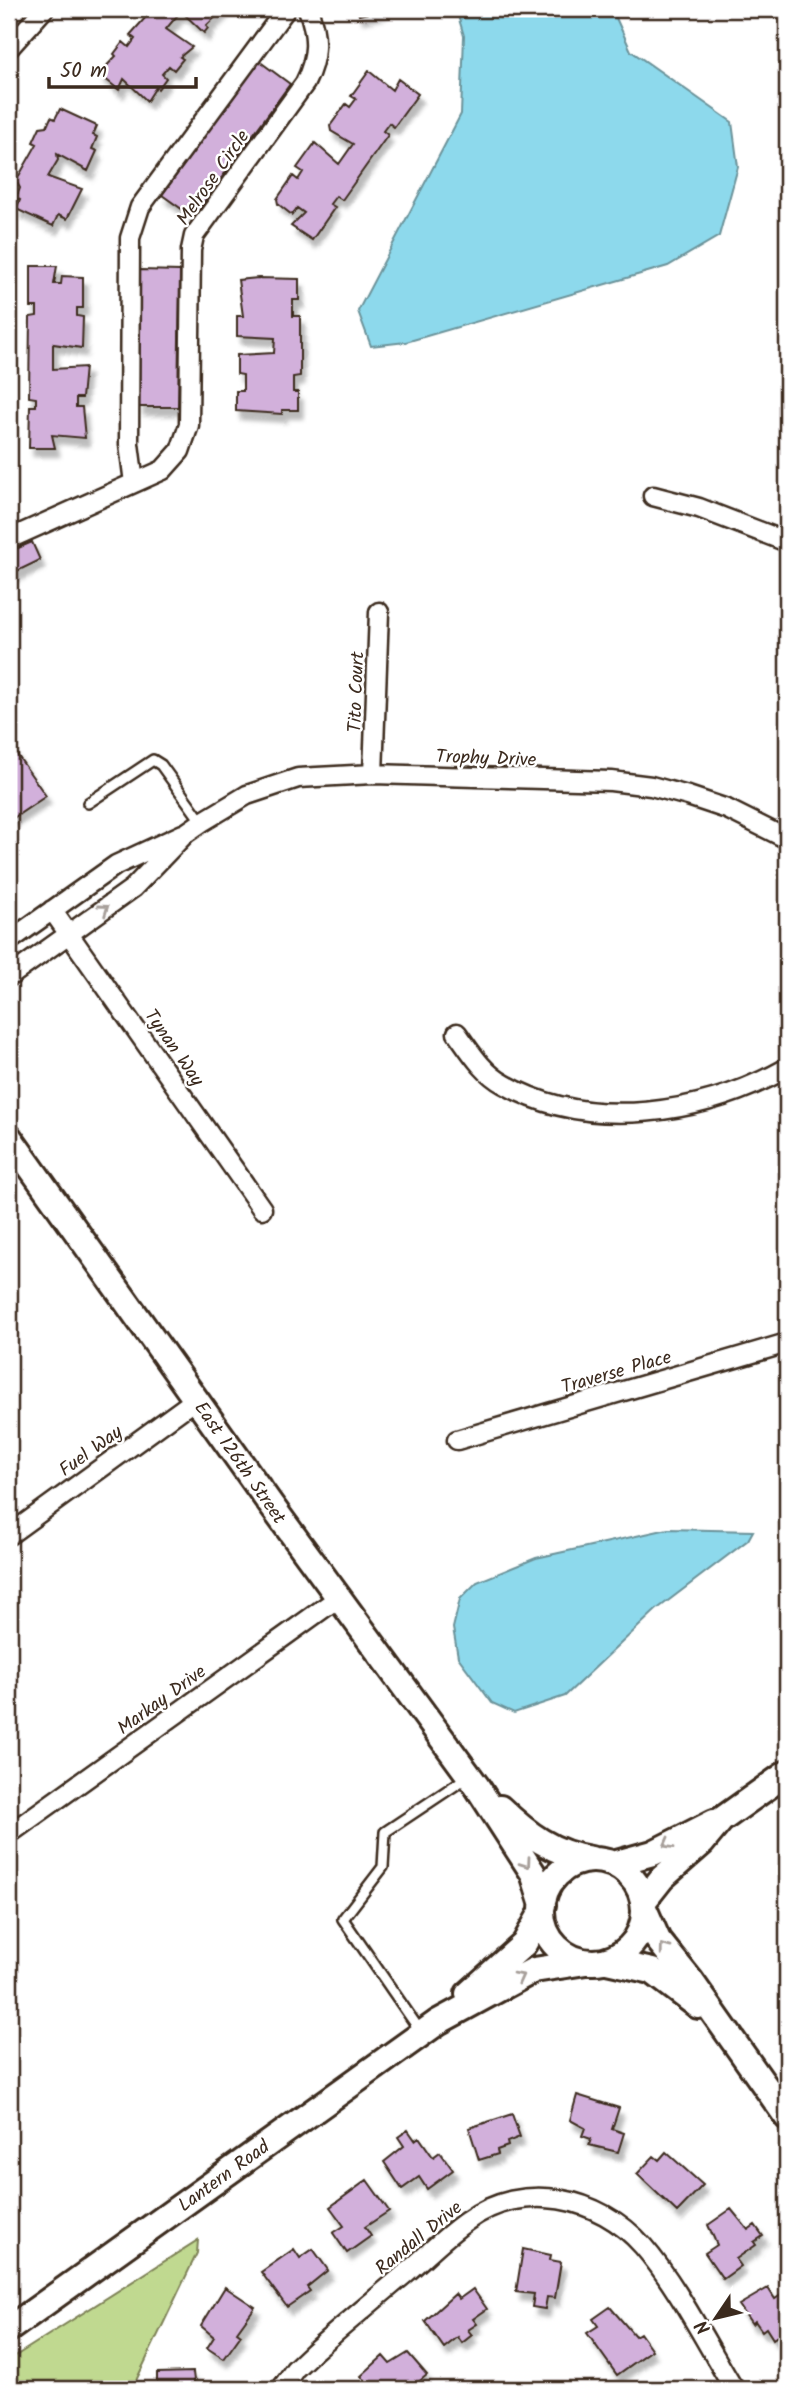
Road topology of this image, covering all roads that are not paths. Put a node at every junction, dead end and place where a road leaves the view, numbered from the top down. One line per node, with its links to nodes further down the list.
1 (44, 9): 4 (street)
2 (286, 9): 5 (street, Melrose Circle)
3 (308, 9): 5 (street, Melrose Circle)
4 (9, 48)
5 (134, 483): 7 (street, Melrose Circle)
6 (653, 496): 8 (street)
7 (9, 539)
8 (787, 542)
9 (379, 612): 10 (street, Tito Court)
10 (373, 774): 12 (street, Trophy Drive); 14 (street, Trophy Drive)
11 (88, 803): 12 (lane)
12 (202, 822): 13 (street, Trophy Drive)
13 (186, 833): 15 (street, Trophy Drive); 16 (street, Trophy Drive, one-way to 13)
14 (787, 839)
15 (52, 909): 16 (street, Tynan Way); 17 (street, Trophy Drive)
16 (69, 933): 18 (street, Trophy Drive); 22 (street, Tynan Way)
17 (9, 941)
18 (9, 977)
19 (457, 1033): 20 (street)
20 (787, 1068)
21 (9, 1136): 24 (main road, East 126th Street)
22 (262, 1209)
23 (787, 1342): 25 (street, Traverse Place)
24 (196, 1399): 26 (street, Fuel Way); 27 (main road, East 126th Street)
25 (457, 1440)
26 (9, 1535)
27 (338, 1598): 29 (main road, East 126th Street); 31 (street, Markay Drive)
28 (787, 1773): 30 (main road)
29 (473, 1781): 32 (main road, East 126th Street); 34 (main road, East 126th Street, one-way to 34); 37 (lane)
30 (721, 1820): 32 (main road, one-way to 32); 33 (main road)
31 (9, 1834)
32 (602, 1861): 33 (main road); 34 (main road)
33 (644, 1905): 35 (main road); 36 (main road, one-way to 33)
34 (542, 1909): 35 (main road); 37 (main road, Lantern Road)
35 (597, 1961): 36 (main road); 37 (main road, Lantern Road, one-way to 35)
36 (718, 2023): 38 (main road)
37 (430, 2028): 39 (main road, Lantern Road)
38 (787, 2118)
39 (9, 2329)
40 (281, 2389): 41 (street, Randall Drive)
41 (734, 2389)

